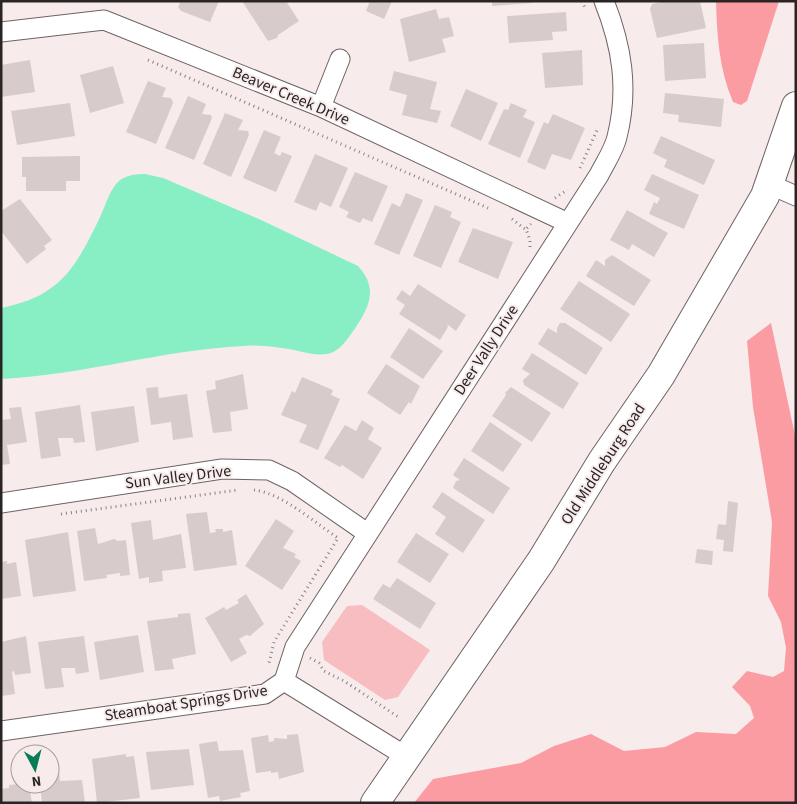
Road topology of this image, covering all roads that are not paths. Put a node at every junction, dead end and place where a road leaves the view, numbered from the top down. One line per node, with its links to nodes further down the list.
1 (604, 1): 8 (street, Deer Vally Drive)
2 (1, 32): 5 (street, Beaver Creek Drive)
3 (340, 59): 5 (street)
4 (796, 106): 6 (main road, Old Middleburg Road)
5 (321, 107): 8 (street, Beaver Creek Drive)
6 (769, 184): 7 (street); 13 (main road, Old Middleburg Road)
7 (796, 196)
8 (568, 223): 10 (street, Deer Vally Drive)
9 (1, 503): 10 (street, Sun Valley Drive)
10 (360, 528): 11 (street, Deer Vally Drive)
11 (284, 681): 12 (street, Steamboat Springs Drive); 13 (street, Steamboat Springs Drive)
12 (1, 732)
13 (406, 757): 14 (main road, Old Middleburg Road)
14 (375, 803)

